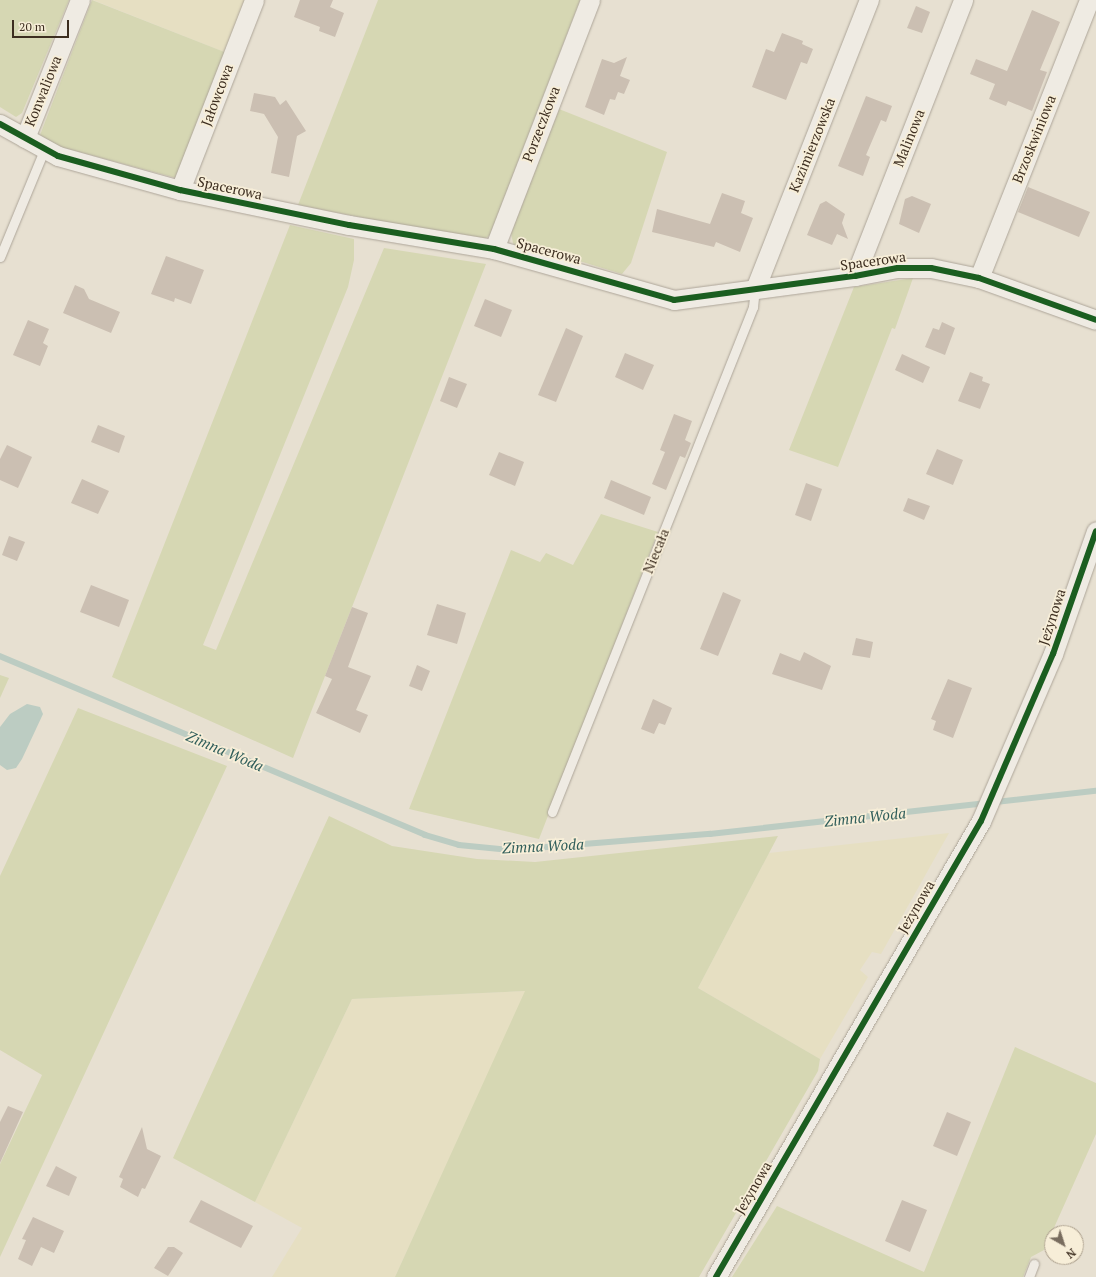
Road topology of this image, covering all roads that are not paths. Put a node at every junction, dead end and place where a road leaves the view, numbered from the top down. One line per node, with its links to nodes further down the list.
1 (80, 0): 8 (street, Konwaliowa)
2 (254, 0): 10 (street, Jałowcowa)
3 (590, 0): 11 (street, Porzeczkowa)
4 (869, 0): 15 (street, Kazimierzowska)
5 (963, 0): 13 (street, Malinowa)
6 (1089, 0): 14 (street, Brzoskwiniowa)
7 (0, 124): 8 (street, Spacerowa)
8 (25, 138): 9 (street, Spacerowa)
9 (44, 150): 10 (street, Spacerowa); 12 (lane)
10 (180, 190): 11 (street, Spacerowa)
11 (494, 249): 15 (street, Spacerowa)
12 (0, 257)
13 (854, 276): 14 (street, Spacerowa); 15 (street, Spacerowa)
14 (979, 278): 16 (street, Spacerowa)
15 (755, 289): 19 (lane, Niecała)
16 (1096, 320)
17 (1096, 531): 18 (street, Jeżynowa)
18 (1088, 569): 21 (street, Jeżynowa)
19 (552, 812)
20 (1034, 1264): 22 (lane)
21 (716, 1277)
22 (1029, 1277)

